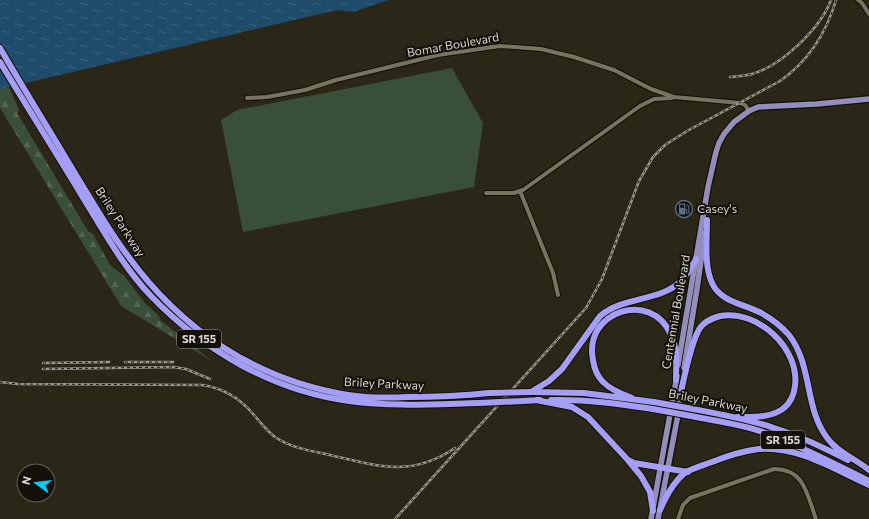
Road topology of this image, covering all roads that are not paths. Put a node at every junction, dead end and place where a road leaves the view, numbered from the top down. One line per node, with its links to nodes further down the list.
1 (858, 0): 2 (street)
2 (869, 14)
3 (0, 48): 16 (highway, Briley Parkway / SR 155, bridge)
4 (0, 62): 19 (highway, Briley Parkway / SR 155, bridge)
5 (674, 97): 6 (street, Bomar Boulevard); 8 (street, Bomar Boulevard); 10 (street)
6 (247, 98)
7 (869, 99): 8 (main road, Centennial Boulevard)
8 (749, 111): 9 (main road, Centennial Boulevard)
9 (711, 179): 12 (main road, Centennial Boulevard); 13 (main road, Centennial Boulevard)
10 (520, 191): 11 (street); 14 (street)
11 (486, 193)
12 (707, 220): 17 (main road, Centennial Boulevard); 24 (highway)
13 (696, 259): 15 (main road, Centennial Boulevard); 16 (highway)
14 (558, 295)
15 (676, 380): 18 (highway); 22 (main road, Centennial Boulevard)
16 (531, 392): 18 (highway, Briley Parkway / SR 155)
17 (680, 396): 20 (highway); 23 (main road, Centennial Boulevard)
18 (632, 398): 20 (highway, Briley Parkway / SR 155, bridge)
19 (536, 400): 21 (highway); 26 (highway, Briley Parkway / SR 155, bridge)
20 (737, 417): 24 (highway, Briley Parkway / SR 155)
21 (627, 458): 22 (highway); 29 (highway)
22 (660, 467): 23 (highway); 29 (main road, Centennial Boulevard)
23 (668, 468): 25 (highway); 28 (main road, Centennial Boulevard)
24 (869, 470)
25 (688, 472): 27 (highway); 28 (highway)
26 (869, 481)
27 (869, 486)
28 (660, 510): 31 (main road, Centennial Boulevard)
29 (653, 511): 30 (main road, Centennial Boulevard)
30 (651, 519)
31 (658, 519)
32 (678, 519): 33 (street)
33 (816, 519)

